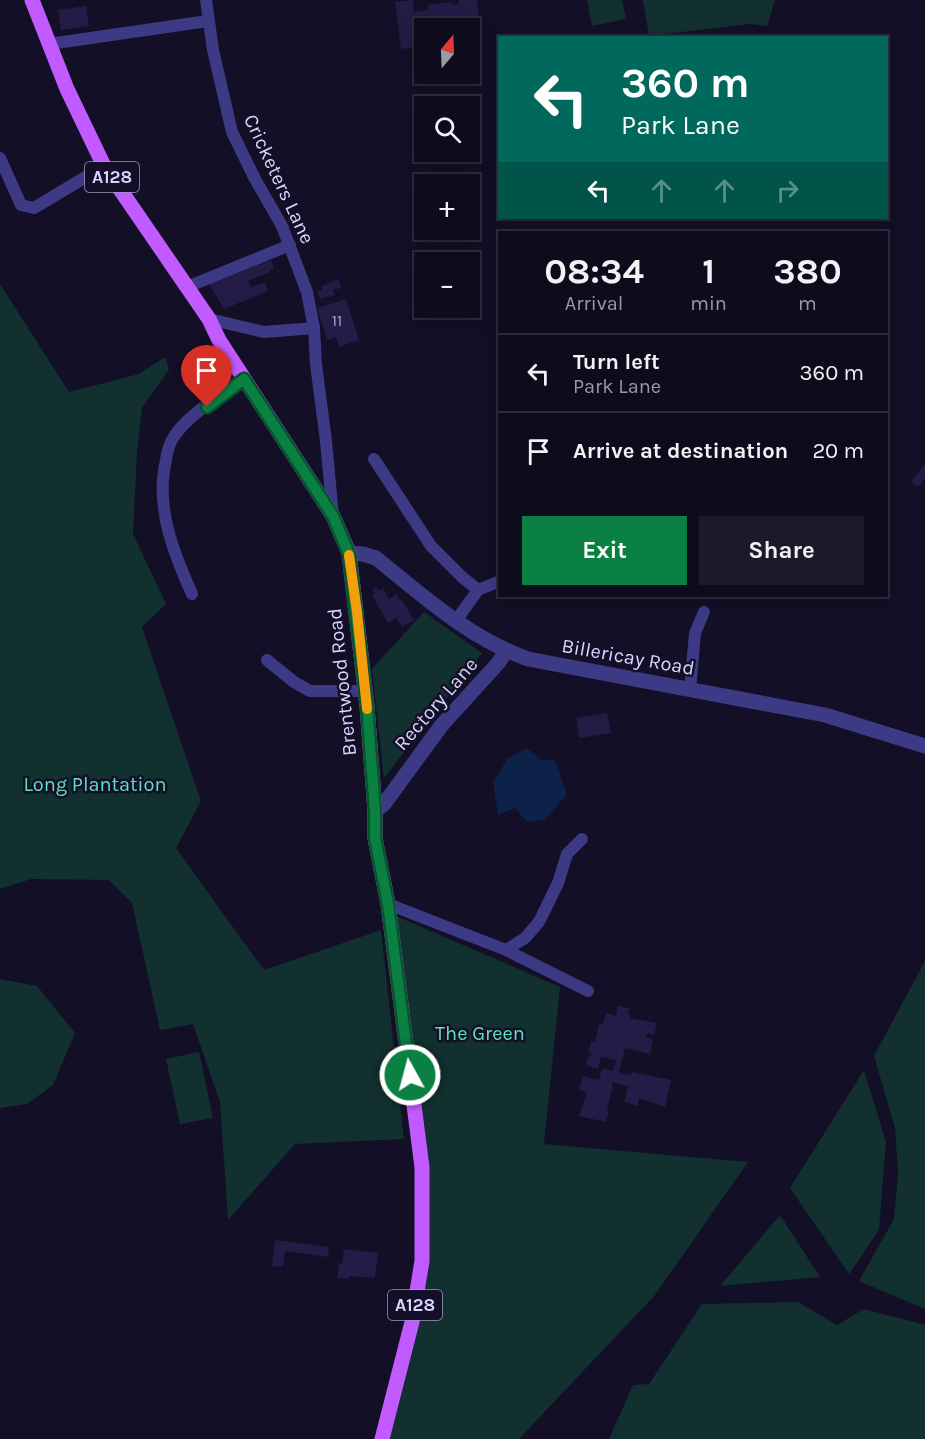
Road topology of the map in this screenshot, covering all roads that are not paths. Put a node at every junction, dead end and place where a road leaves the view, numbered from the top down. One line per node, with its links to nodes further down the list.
1 (32, 0): 4 (main road, Brentwood Road / A128)
2 (206, 0): 3 (street, Cricketers Lane)
3 (208, 21): 4 (street); 7 (street, Cricketers Lane)
4 (49, 44): 6 (main road, Brentwood Road / A128)
5 (0, 159): 6 (street)
6 (104, 166): 8 (main road, Brentwood Road / A128)
7 (290, 245): 8 (street); 10 (street, Cricketers Lane)
8 (187, 287): 9 (main road, Brentwood Road / A128)
9 (209, 319): 10 (street); 11 (main road, Brentwood Road / A128)
10 (314, 328): 13 (street, Cricketers Lane)
11 (244, 379): 13 (main road, Brentwood Road / A128); 17 (street)
12 (374, 459): 16 (street)
13 (333, 516): 14 (main road, Brentwood Road / A128)
14 (349, 554): 19 (street, Billericay Road); 23 (main road, Brentwood Road / A128)
15 (498, 582): 16 (street)
16 (478, 590): 19 (street)
17 (192, 594)
18 (704, 612): 22 (street)
19 (455, 622): 20 (street, Billericay Road)
20 (506, 651): 22 (street, Billericay Road); 25 (street, Rectory Lane)
21 (267, 660): 23 (street)
22 (690, 690): 24 (street, Billericay Road)
23 (365, 691): 25 (main road, Brentwood Road / A128)
24 (925, 746)
25 (375, 811): 27 (main road, Brentwood Road / A128)
26 (582, 839): 28 (street)
27 (388, 904): 28 (street); 30 (main road, Brentwood Road / A128)
28 (506, 950): 29 (street)
29 (588, 991)
30 (382, 1439)

